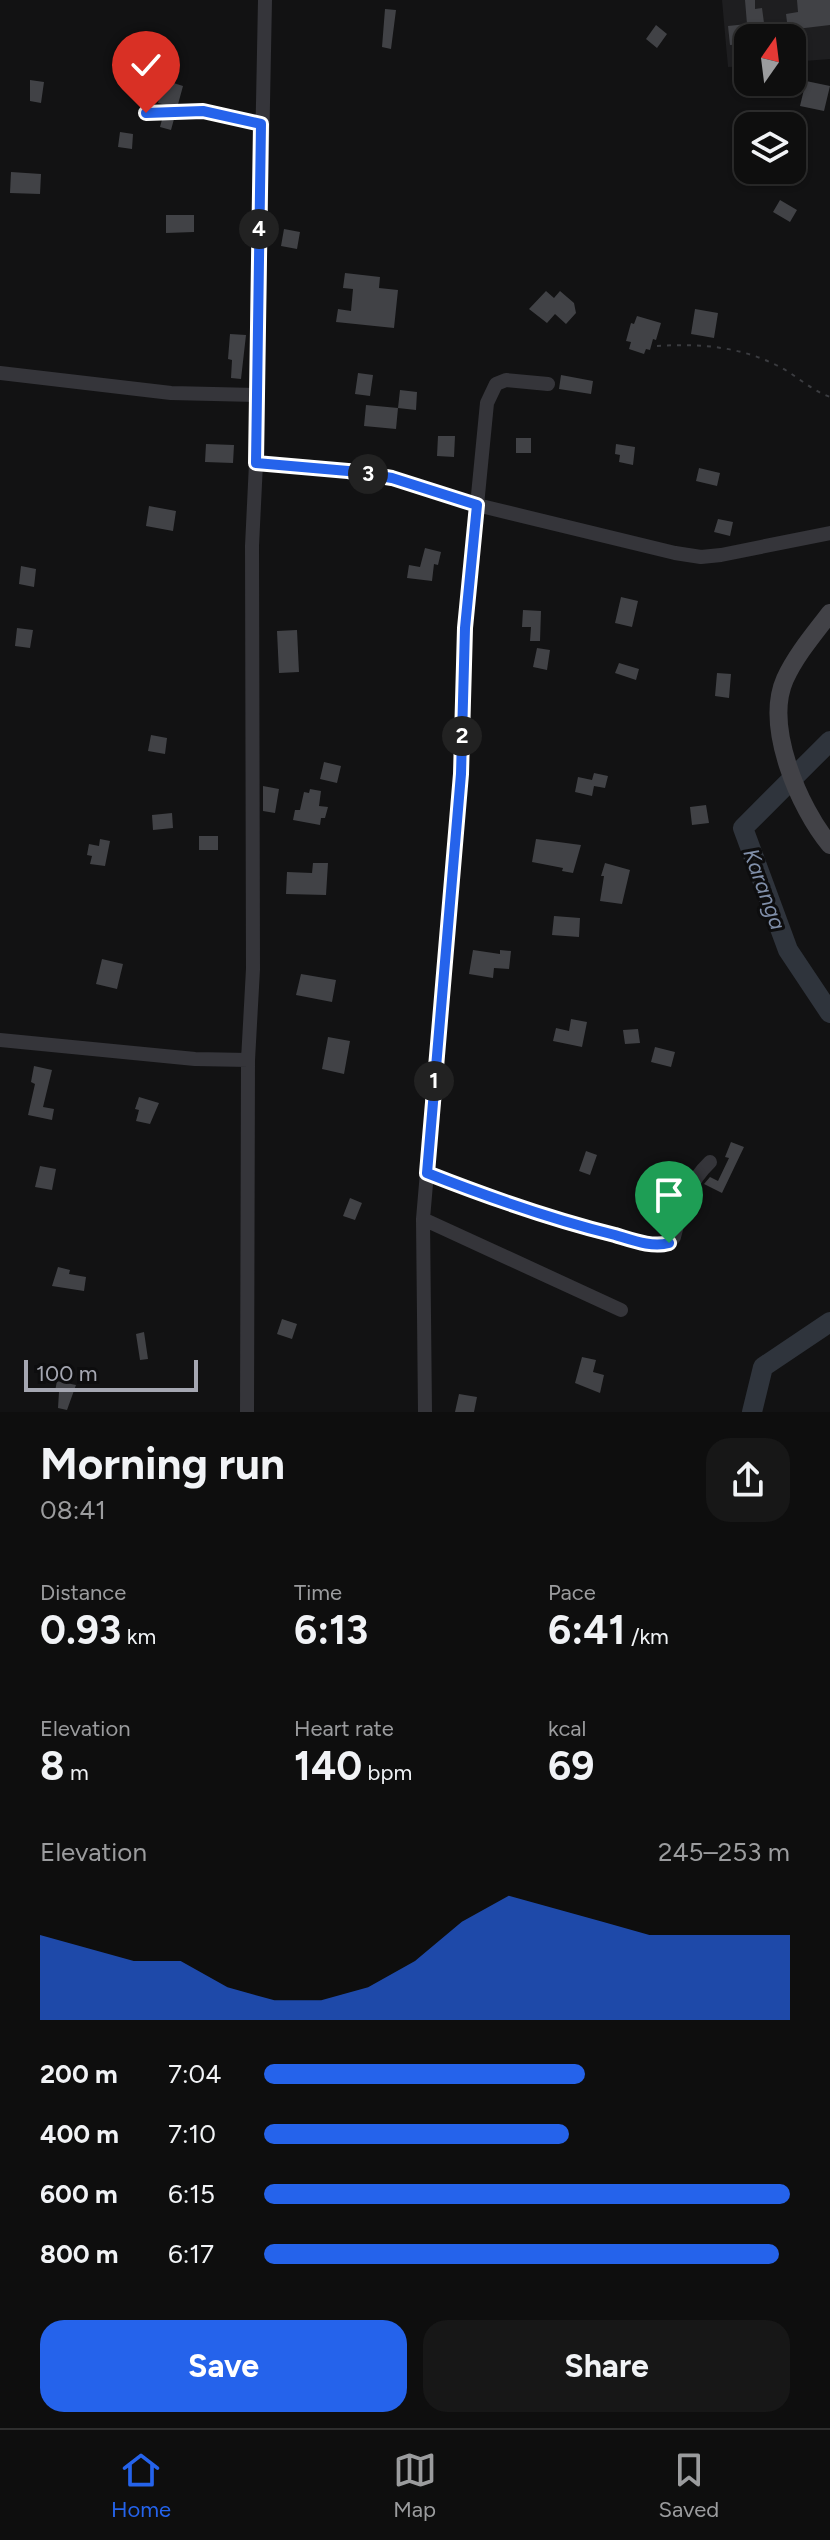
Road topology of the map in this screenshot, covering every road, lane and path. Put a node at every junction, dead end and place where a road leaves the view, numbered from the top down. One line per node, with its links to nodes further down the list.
1 (265, 0): 3 (street)
2 (146, 113): 3 (path)
3 (261, 124): 7 (street)
4 (657, 346): 8 (path)
5 (0, 373): 7 (street)
6 (548, 384): 10 (street)
7 (256, 395): 9 (street)
8 (830, 397)
9 (256, 463): 10 (street); 15 (street)
10 (477, 505): 11 (street); 17 (street)
11 (830, 533)
12 (830, 613): 13 (main road)
13 (830, 845)
14 (0, 1040): 15 (street)
15 (248, 1060): 20 (street)
16 (710, 1162): 17 (street)
17 (427, 1173): 18 (street)
18 (423, 1219): 19 (street); 21 (street)
19 (621, 1310)
20 (247, 1412)
21 (425, 1412)

